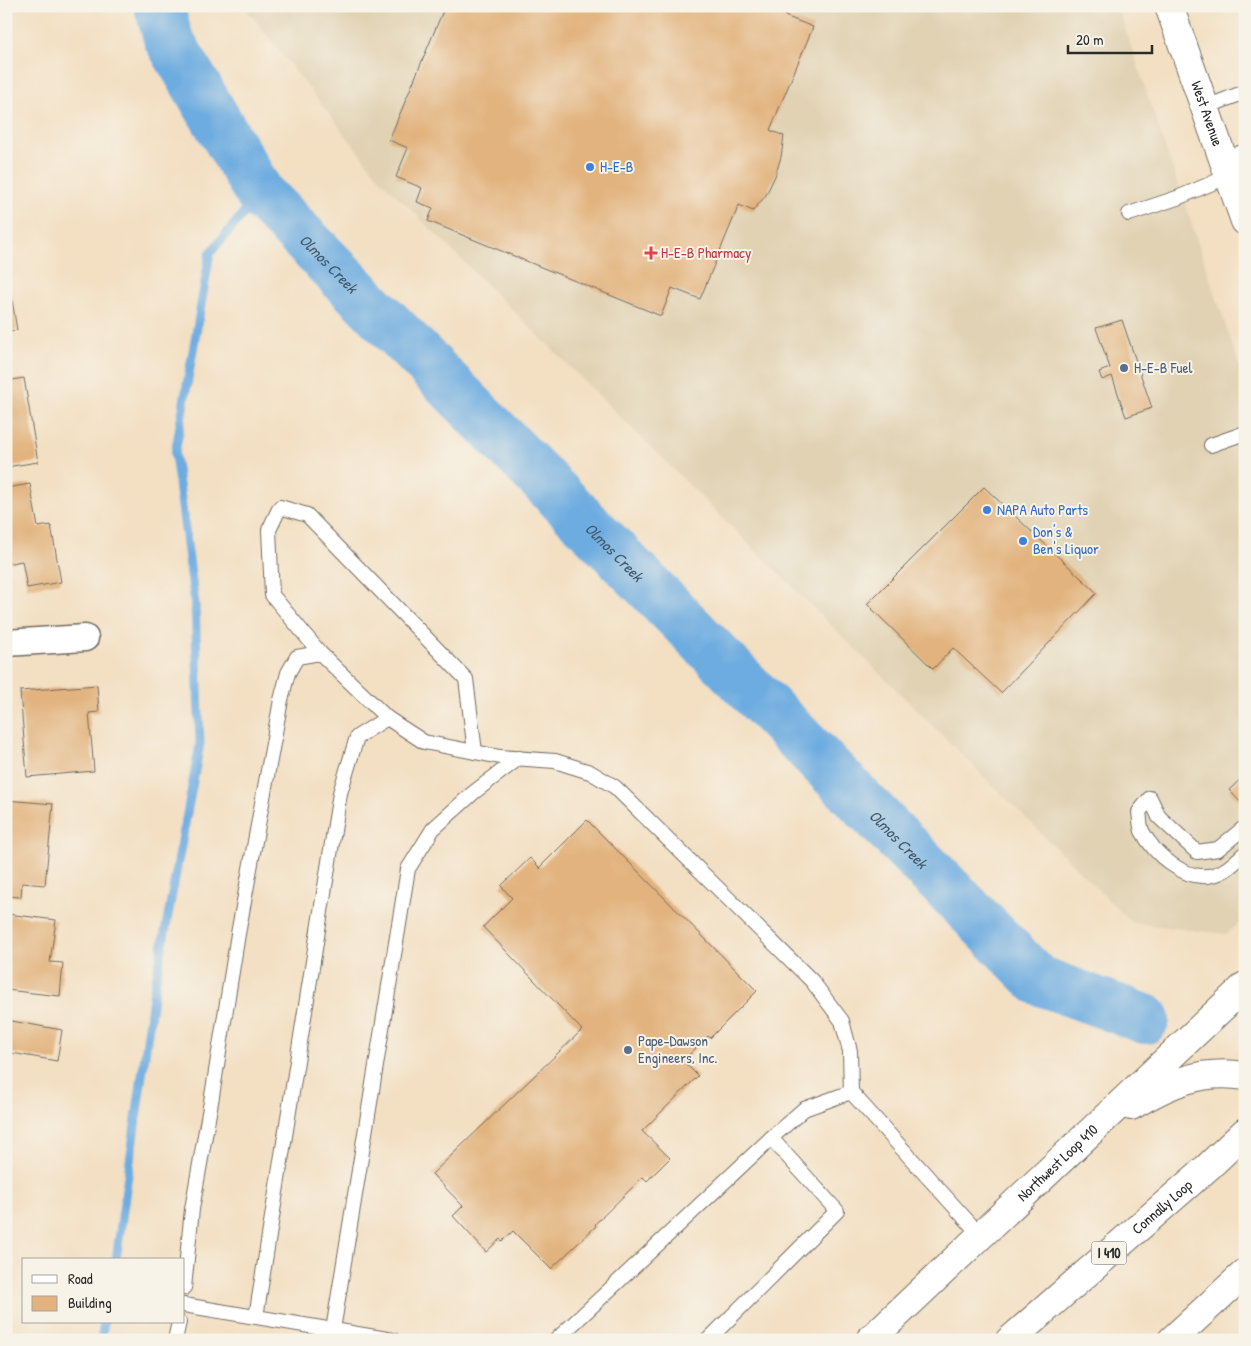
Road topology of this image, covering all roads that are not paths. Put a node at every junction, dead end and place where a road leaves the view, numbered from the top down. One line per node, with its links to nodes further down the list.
1 (1169, 6): 3 (main road, West Avenue)
2 (1245, 92): 3 (lane)
3 (1206, 107): 4 (main road, West Avenue)
4 (1232, 162): 5 (lane); 6 (main road, West Avenue)
5 (1128, 214)
6 (1245, 221)
7 (1245, 433): 8 (lane)
8 (1211, 445)
9 (85, 638): 10 (street)
10 (6, 643)
11 (320, 654): 12 (lane); 13 (lane); 25 (lane)
12 (387, 718): 13 (lane); 27 (lane)
13 (475, 752): 14 (lane)
14 (519, 758): 19 (lane); 29 (lane)
15 (1245, 827): 16 (lane)
16 (1245, 853)
17 (1245, 986): 20 (main road, Northwest Loop 410)
18 (1245, 1076): 20 (main road)
19 (851, 1092): 22 (lane); 23 (lane)
20 (1090, 1130): 23 (main road, Northwest Loop 410)
21 (1245, 1132): 35 (main road, Connally Loop / I 410)
22 (771, 1138): 32 (lane); 33 (lane)
23 (981, 1236): 34 (main road, Northwest Loop 410)
24 (1245, 1272): 36 (main road)
25 (185, 1278)
26 (185, 1305): 27 (lane)
27 (256, 1317): 29 (lane)
28 (179, 1324): 30 (lane)
29 (333, 1330): 31 (lane)
30 (175, 1340)
31 (393, 1340)
32 (556, 1340)
33 (708, 1340)
34 (870, 1340)
35 (1010, 1340)
36 (1172, 1340)

